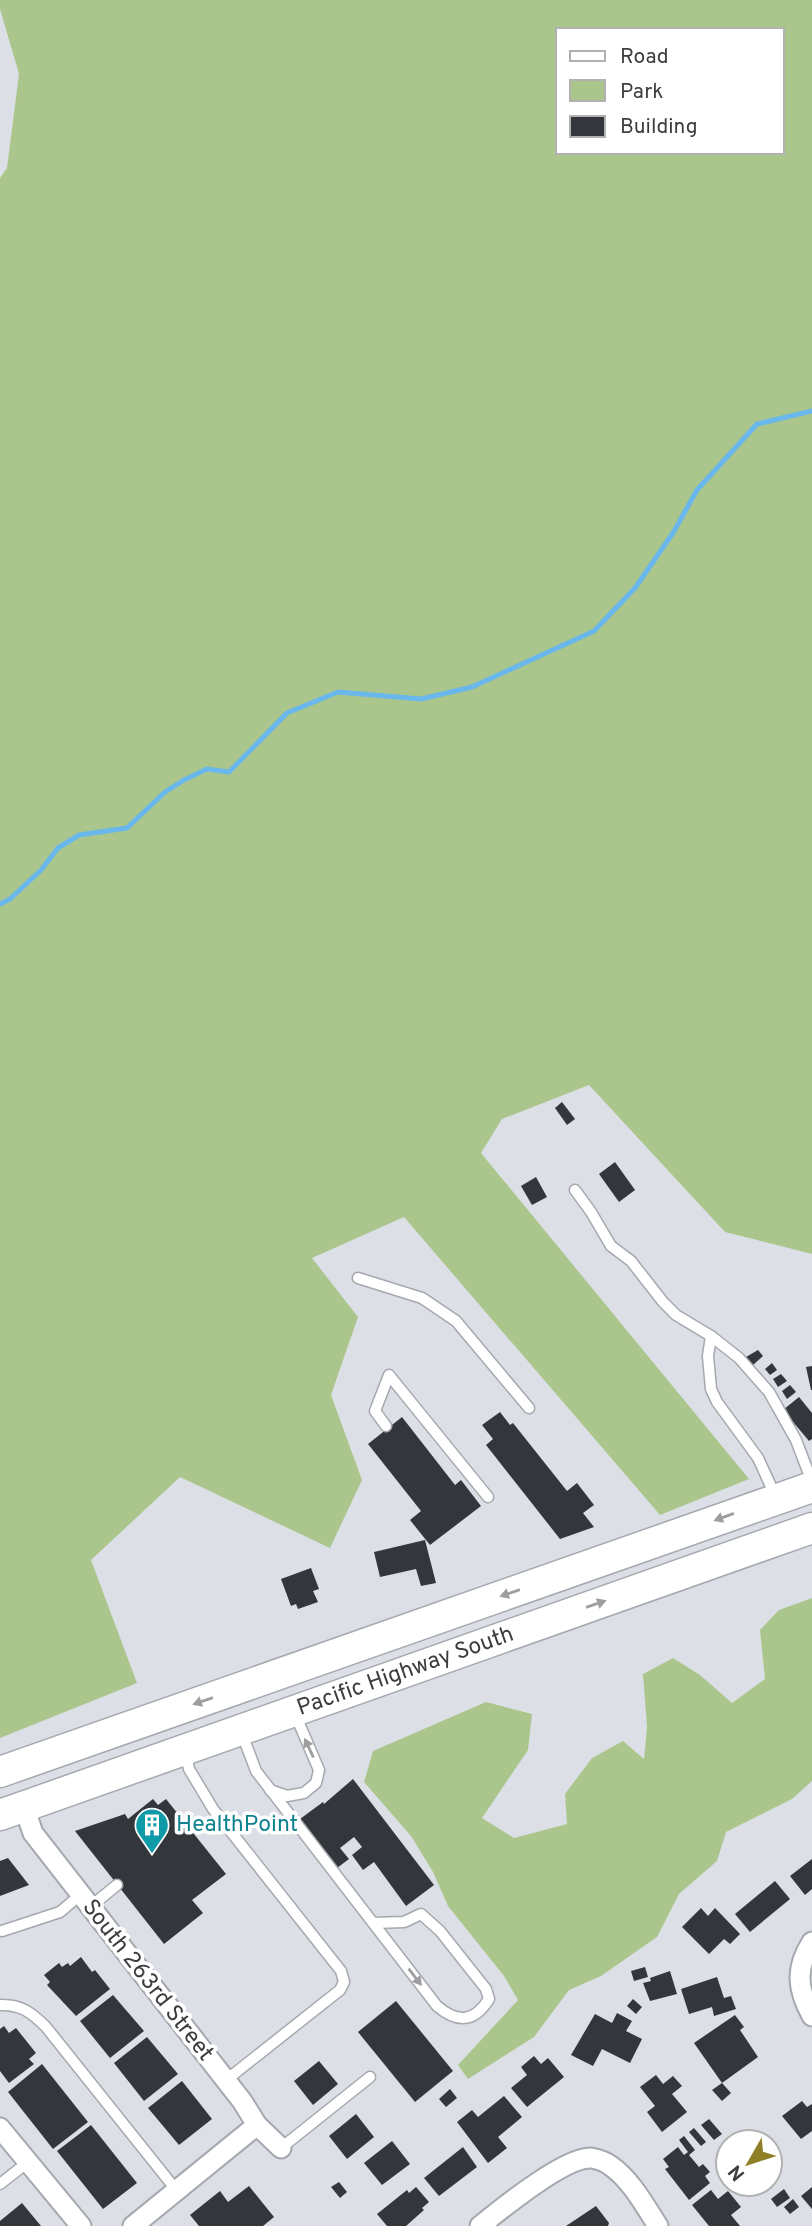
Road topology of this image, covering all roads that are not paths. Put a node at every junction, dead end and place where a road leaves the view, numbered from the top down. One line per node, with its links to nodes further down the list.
1 (575, 1190): 3 (lane)
2 (358, 1278): 4 (lane)
3 (711, 1336): 6 (lane); 8 (lane)
4 (529, 1408)
5 (386, 1426): 7 (lane)
6 (812, 1484): 8 (main road, Pacific Highway South)
7 (488, 1497)
8 (776, 1498): 10 (main road, Pacific Highway South, one-way to 10)
9 (812, 1528): 11 (main road, Pacific Highway South, one-way to 9)
10 (291, 1670): 12 (main road, Pacific Highway South, one-way to 12); 14 (main road)
11 (295, 1711): 13 (main road, Pacific Highway South); 16 (lane, one-way to 11)
12 (163, 1714): 15 (main road, Pacific Highway South); 17 (main road)
13 (241, 1730): 14 (main road, Pacific Highway South); 16 (lane)
14 (185, 1750): 17 (main road, Pacific Highway South); 27 (lane)
15 (0, 1772)
16 (270, 1790): 21 (lane)
17 (61, 1794): 18 (main road, Pacific Highway South)
18 (12, 1811): 20 (street, South 263rd Street)
19 (117, 1885): 20 (lane)
20 (85, 1901): 22 (lane); 27 (street, South 263rd Street)
21 (373, 1923): 21 (lane, one-way to 21)
22 (2, 1931)
23 (812, 1942): 25 (street)
24 (0, 2005): 33 (lane)
25 (812, 2016)
26 (370, 2077): 30 (lane)
27 (225, 2081): 28 (street, South 263rd Street)
28 (257, 2126): 30 (street, South 263rd Street); 33 (street)
29 (0, 2128): 31 (street)
30 (281, 2148)
31 (28, 2162): 32 (lane); 34 (street)
32 (0, 2185)
33 (177, 2190): 35 (street)
34 (81, 2226)
35 (133, 2226)
36 (480, 2226): 37 (street)
37 (657, 2226)

